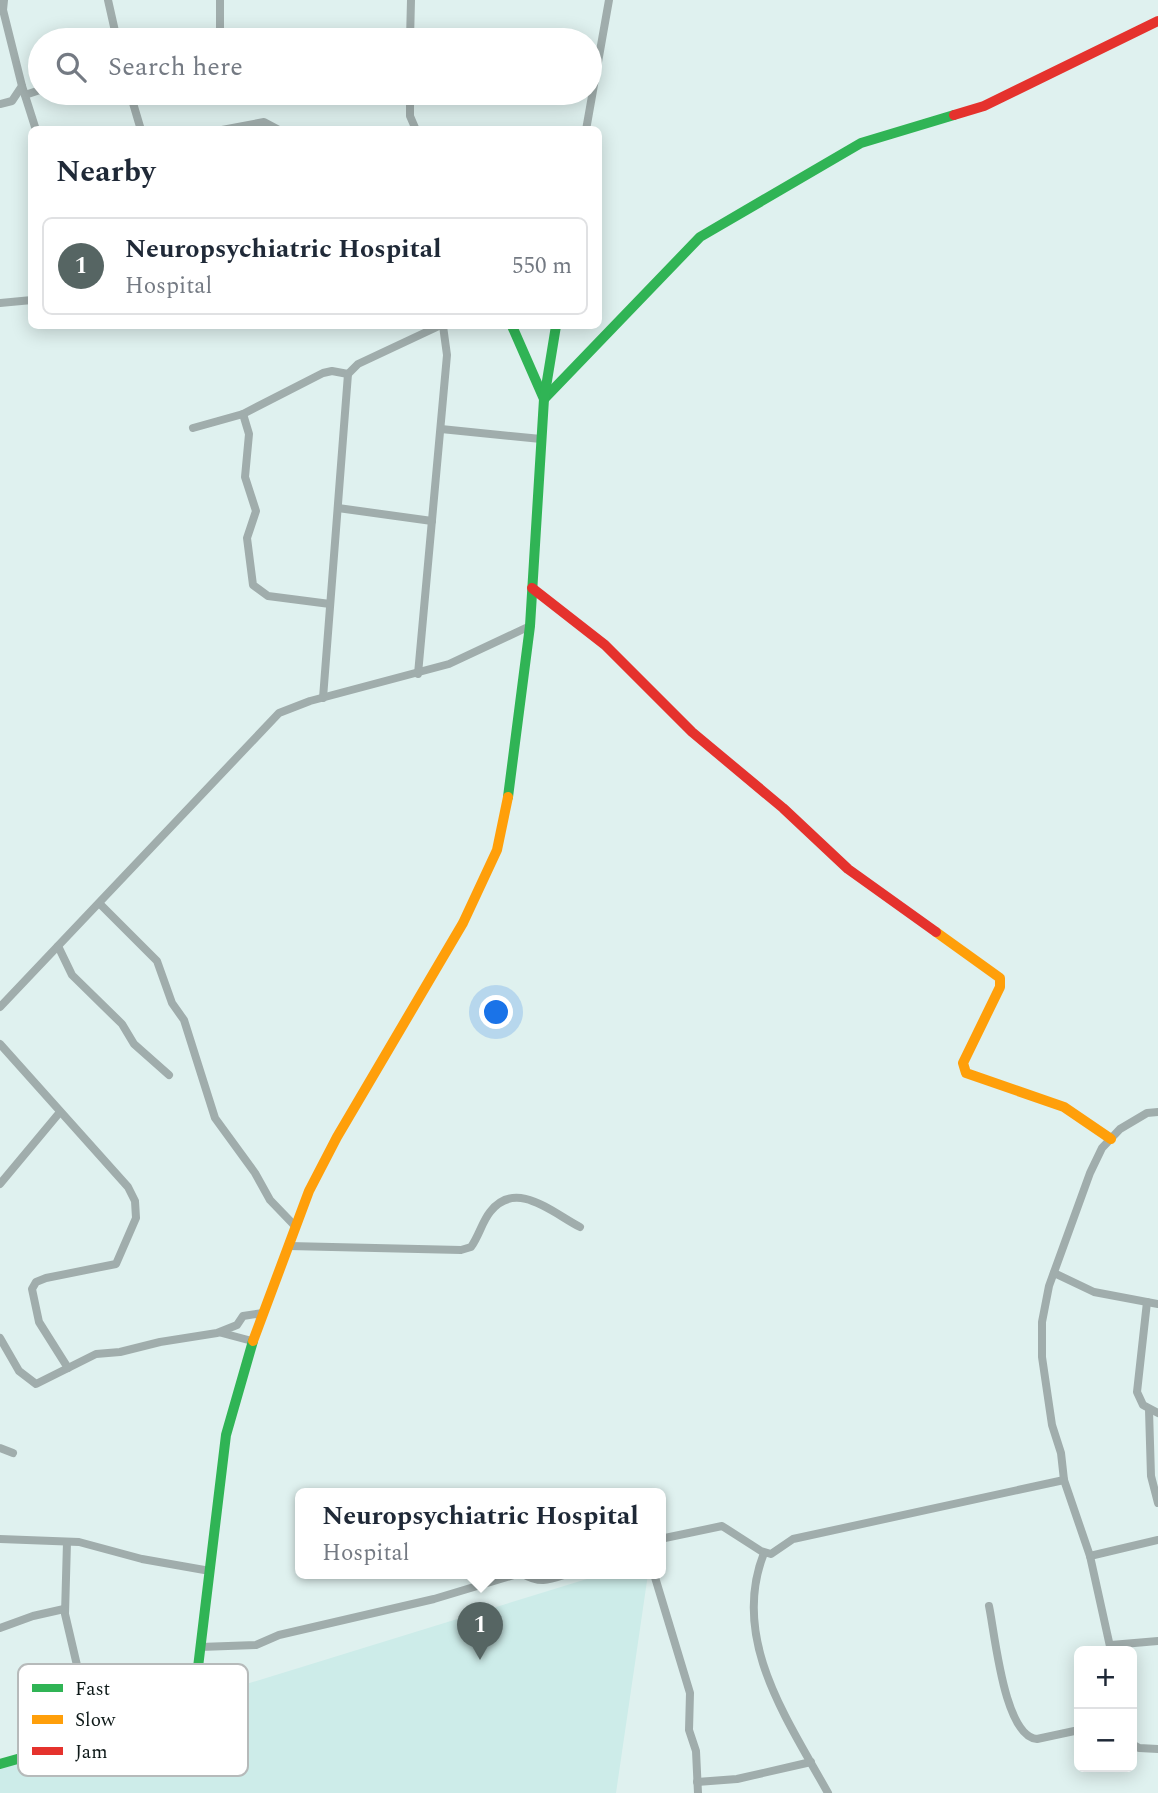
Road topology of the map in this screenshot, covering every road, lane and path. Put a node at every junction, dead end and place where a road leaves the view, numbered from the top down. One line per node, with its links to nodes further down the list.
1 (1, 0): 11 (street)
2 (108, 0): 7 (street)
3 (220, 0): 8 (street)
4 (411, 0): 9 (street)
5 (609, 0): 10 (street)
6 (1158, 21): 34 (street)
7 (114, 28)
8 (220, 28)
9 (410, 28)
10 (602, 40)
11 (24, 91): 12 (street); 13 (street); 14 (street)
12 (28, 91)
13 (0, 104)
14 (28, 104)
15 (28, 105): 19 (street)
16 (134, 105): 20 (street)
17 (410, 105): 23 (street)
18 (590, 105): 24 (street)
19 (35, 126)
20 (140, 126)
21 (243, 126): 22 (street)
22 (272, 126)
23 (414, 126)
24 (587, 126)
25 (28, 300): 26 (street)
26 (0, 303)
27 (417, 329): 32 (street)
28 (434, 329): 32 (street)
29 (442, 329): 37 (street)
30 (513, 329): 34 (street)
31 (556, 329): 34 (street)
32 (421, 334): 33 (street)
33 (348, 374): 35 (street); 39 (street)
34 (544, 399): 38 (street)
35 (243, 414): 36 (street); 42 (street)
36 (193, 428)
37 (441, 429): 38 (street); 40 (street)
38 (541, 439): 41 (street)
39 (338, 508): 40 (street); 42 (street)
40 (432, 521): 44 (street)
41 (532, 588): 43 (street); 53 (street)
42 (330, 604): 45 (street)
43 (530, 626): 44 (street); 55 (street)
44 (418, 674): 45 (street)
45 (323, 698): 46 (street)
46 (100, 904): 47 (street); 55 (street)
47 (58, 946): 48 (street); 50 (street)
48 (0, 1007)
49 (0, 1044): 51 (street)
50 (169, 1075)
51 (60, 1112): 54 (street); 65 (street)
52 (1158, 1112): 53 (street)
53 (1111, 1139): 58 (street)
54 (0, 1184)
55 (295, 1226): 57 (street)
56 (580, 1227): 57 (street)
57 (289, 1246): 61 (street)
58 (1054, 1273): 59 (street); 69 (street)
59 (1147, 1302): 60 (street); 66 (street)
60 (1158, 1304)
61 (263, 1313): 62 (street); 64 (street)
62 (216, 1333): 64 (street); 65 (street)
63 (1, 1341): 65 (street)
64 (253, 1341): 77 (street)
65 (68, 1368)
66 (1154, 1411): 70 (street)
67 (0, 1448): 68 (street)
68 (13, 1452)
69 (1064, 1480): 75 (street); 76 (street)
70 (1158, 1503)
71 (666, 1538): 75 (street)
72 (0, 1539): 74 (street)
73 (1158, 1540): 76 (street)
74 (67, 1542): 77 (street); 83 (street)
75 (764, 1553): 95 (street)
76 (1090, 1556): 86 (street)
77 (209, 1572): 88 (street)
78 (500, 1579): 88 (street)
79 (532, 1579): 80 (street)
80 (553, 1579)
81 (656, 1579): 97 (street)
82 (989, 1605): 91 (street)
83 (64, 1609): 84 (street); 89 (street)
84 (0, 1628)
85 (1158, 1641): 87 (street)
86 (1111, 1646)
87 (1124, 1646)
88 (200, 1647): 90 (street)
89 (77, 1664)
90 (198, 1664)
91 (1074, 1731)
92 (1137, 1746): 93 (street)
93 (1158, 1749)
94 (18, 1759): 96 (street)
95 (811, 1762): 97 (street); 99 (street)
96 (0, 1764)
97 (697, 1782): 98 (street)
98 (698, 1793)
99 (828, 1793)

